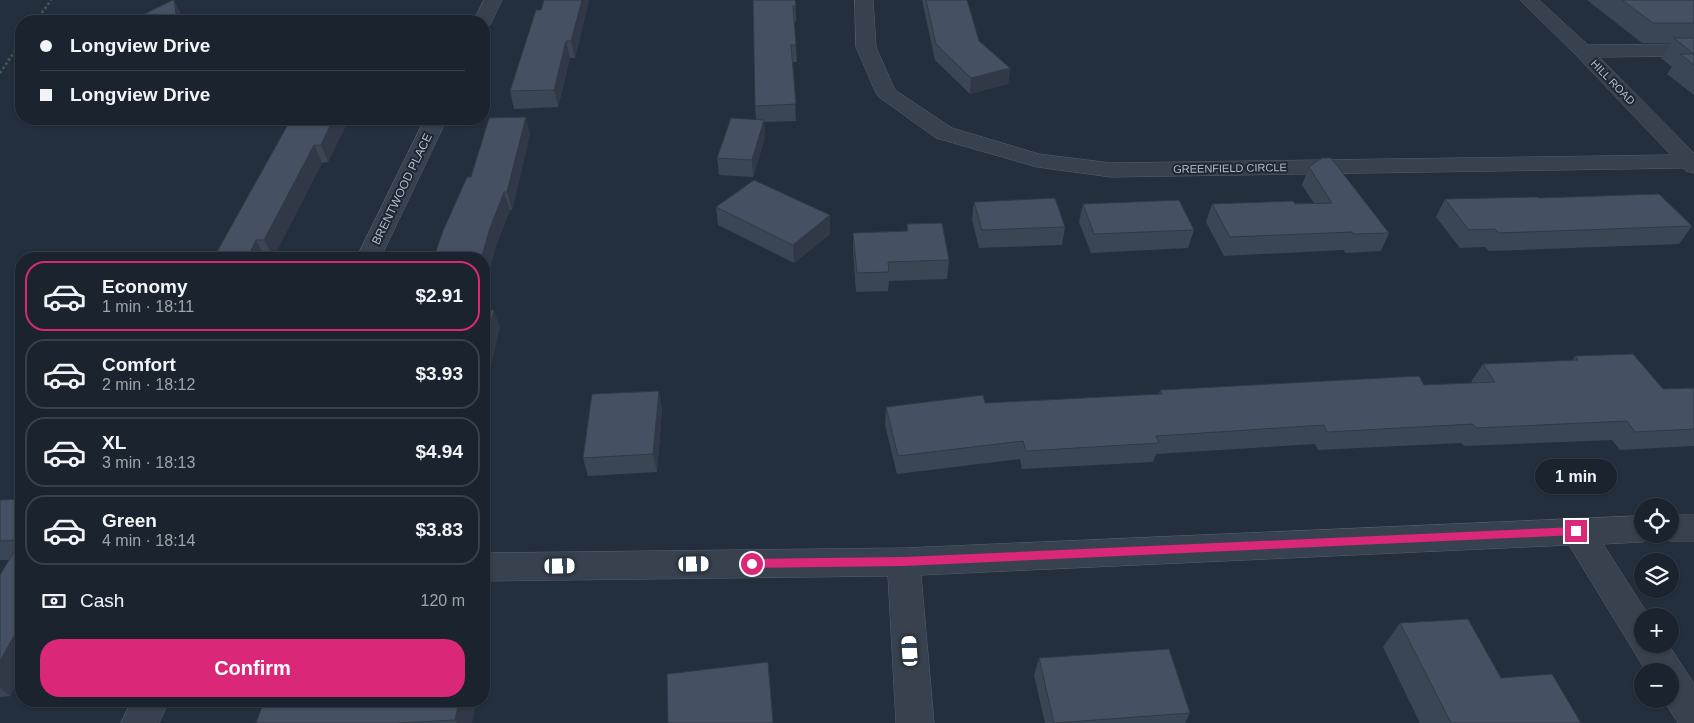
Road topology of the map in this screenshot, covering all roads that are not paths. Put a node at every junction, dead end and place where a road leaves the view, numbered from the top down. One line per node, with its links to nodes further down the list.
1 (493, 0): 4 (street)
2 (864, 0): 8 (street, GREENFIELD CIRCLE)
3 (1529, 0): 6 (street, HILL ROAD)
4 (486, 15)
5 (1694, 50): 6 (street)
6 (1583, 51): 8 (street, HILL ROAD)
7 (433, 125): 9 (street, BRENTWOOD PLACE)
8 (1692, 163)
9 (371, 252)
10 (1679, 528): 11 (street)
11 (1694, 528)
12 (1634, 529): 13 (street)
13 (1576, 531): 14 (street); 16 (street)
14 (904, 562): 15 (street); 21 (street)
15 (490, 567)
16 (1634, 622)
17 (1679, 692): 19 (street)
18 (148, 707): 20 (street)
19 (1694, 716)
20 (140, 723)
21 (915, 723)

